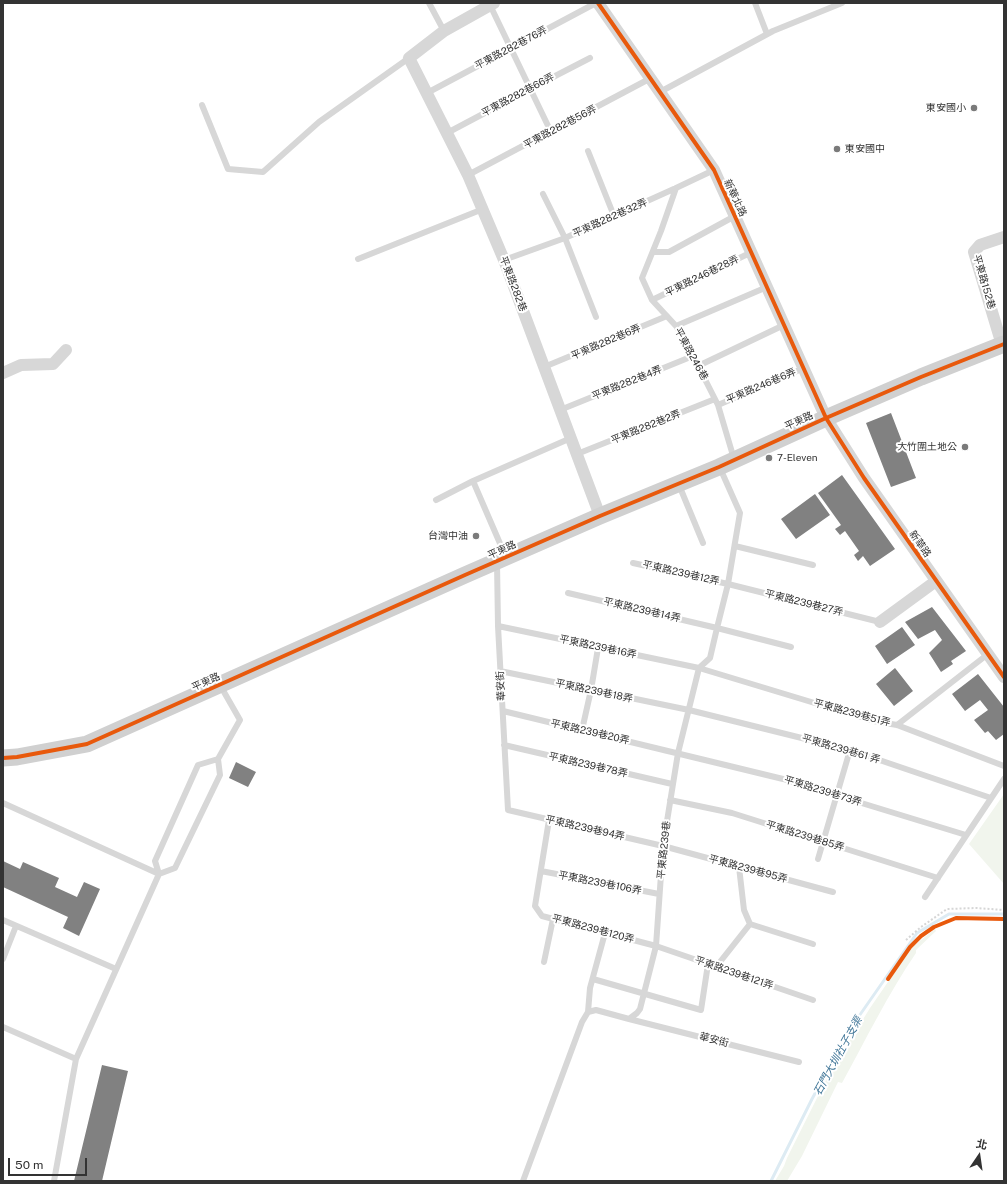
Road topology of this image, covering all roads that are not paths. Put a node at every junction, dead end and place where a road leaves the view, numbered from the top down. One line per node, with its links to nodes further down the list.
1 (429, 3): 6 (lane)
2 (597, 3): 8 (lane, 平東路282巷76弄); 11 (street, 新華北路)
3 (755, 3): 7 (lane)
4 (842, 3): 7 (lane)
5 (492, 4): 6 (street); 8 (lane)
6 (444, 31): 9 (street)
7 (767, 34): 13 (lane)
8 (511, 48): 12 (lane); 14 (lane, 平東路282巷76弄)
9 (409, 58): 14 (street, 平東路282巷); 15 (lane)
10 (590, 58): 12 (lane, 平東路282巷66弄)
11 (651, 78): 13 (street, 新華北路); 16 (lane, 平東路282巷56弄)
12 (530, 89): 16 (lane); 17 (lane, 平東路282巷66弄)
13 (660, 92): 19 (street, 新華北路)
14 (427, 93): 17 (street, 平東路282巷)
15 (202, 105)
16 (551, 132): 20 (lane, 平東路282巷56弄)
17 (447, 133): 20 (street, 平東路282巷)
18 (588, 151): 24 (lane)
19 (714, 170): 21 (lane, 平東路282巷32弄); 25 (street, 新華北路)
20 (468, 175): 23 (street, 平東路282巷)
21 (676, 188): 24 (lane, 平東路282巷32弄); 28 (lane, 平東路246巷)
22 (543, 194): 27 (lane)
23 (483, 209): 30 (lane); 31 (street, 平東路282巷)
24 (614, 216): 27 (lane, 平東路282巷32弄)
25 (735, 216): 28 (lane); 29 (street, 新華北路)
26 (1004, 237): 38 (street, 平東路152巷)
27 (565, 238): 31 (lane, 平東路282巷32弄); 35 (lane)
28 (653, 252): 33 (lane, 平東路246巷)
29 (752, 252): 32 (street, 新華北路); 33 (lane, 平東路246巷28弄)
30 (358, 259)
31 (504, 260): 42 (street, 平東路282巷)
32 (767, 287): 36 (street, 新華北路); 37 (lane)
33 (652, 300): 34 (lane, 平東路246巷)
34 (667, 316): 37 (lane, 平東路246巷); 42 (lane, 平東路282巷6弄)
35 (596, 317)
36 (784, 325): 41 (lane); 43 (street, 新華北路)
37 (676, 326): 40 (lane, 平東路246巷)
38 (1003, 345): 47 (street, 平東路)
39 (66, 350): 44 (street)
40 (693, 356): 41 (lane, 平東路246巷); 46 (lane, 平東路282巷4弄)
41 (698, 366): 45 (lane, 平東路246巷)
42 (544, 368): 46 (street, 平東路282巷)
43 (804, 368): 45 (lane, 平東路246巷6弄); 47 (street, 新華北路)
44 (3, 373)
45 (717, 402): 49 (lane, 平東路282巷2弄); 50 (lane, 平東路246巷)
46 (560, 410): 48 (street, 平東路282巷)
47 (826, 418): 50 (street, 平東路); 60 (street, 新華路)
48 (571, 438): 49 (street, 平東路282巷); 51 (lane)
49 (577, 454): 54 (street, 平東路282巷)
50 (727, 463): 52 (street, 平東路); 56 (lane, 平東路239巷)
51 (473, 481): 53 (lane); 57 (lane)
52 (679, 483): 54 (street, 平東路); 55 (lane)
53 (436, 500)
54 (600, 516): 57 (street, 平東路)
55 (703, 542)
56 (735, 546): 59 (lane); 61 (lane, 平東路239巷)
57 (502, 559): 64 (lane, 華安街); 72 (street, 平東路)
58 (633, 563): 61 (lane, 平東路239巷12弄)
59 (813, 565)
60 (936, 581): 63 (street); 68 (street, 新華路)
61 (728, 584): 63 (lane, 平東路239巷27弄); 65 (lane, 平東路239巷)
62 (568, 593): 65 (lane, 平東路239巷14弄)
63 (880, 622)
64 (498, 626): 67 (lane, 平東路239巷16弄); 70 (lane, 華安街)
65 (716, 628): 66 (lane, 平東路239巷14弄); 69 (lane, 平東路239巷)
66 (791, 647)
67 (598, 648): 69 (lane, 平東路239巷16弄); 73 (lane)
68 (988, 654): 71 (street, 新華路); 76 (lane)
69 (698, 668): 74 (lane, 平東路239巷); 76 (lane, 平東路239巷51弄)
70 (500, 671): 73 (lane, 平東路239巷18弄); 75 (lane, 華安街)
71 (1004, 677)
72 (219, 684): 81 (street, 平東路); 82 (lane)
73 (591, 690): 74 (lane, 平東路239巷18弄); 77 (lane)
74 (688, 710): 79 (lane, 平東路239巷61 弄); 80 (lane, 平東路239巷)
75 (503, 711): 77 (lane, 平東路239巷20弄); 78 (lane, 華安街)
76 (897, 725): 83 (lane, 平東路239巷51弄)
77 (582, 730): 80 (lane, 平東路239巷20弄)
78 (504, 745): 85 (lane, 平東路239巷78弄); 90 (lane, 華安街)
79 (850, 750): 86 (lane); 87 (lane, 平東路239巷61 弄)
80 (678, 753): 85 (lane, 平東路239巷); 86 (lane, 平東路239巷73弄)
81 (3, 758)
82 (218, 759): 98 (lane); 98 (lane)
83 (1004, 766)
84 (1004, 779): 87 (lane)
85 (672, 784): 88 (lane, 平東路239巷)
86 (836, 795): 92 (lane, 平東路239巷73弄); 93 (lane)
87 (992, 798): 92 (lane)
88 (670, 800): 93 (lane, 平東路239巷85弄); 94 (lane, 平東路239巷)
89 (3, 804): 98 (lane)
90 (508, 810): 91 (lane, 平東路239巷94弄)
91 (549, 820): 94 (lane, 平東路239巷94弄); 97 (lane)
92 (966, 835): 99 (lane)
93 (823, 842): 95 (lane); 99 (lane, 平東路239巷85弄)
94 (663, 846): 96 (lane, 平東路239巷95弄); 101 (lane, 平東路239巷)
95 (818, 859)
96 (739, 867): 100 (lane, 平東路239巷95弄); 105 (lane)
97 (541, 871): 101 (lane, 平東路239巷106弄); 103 (lane, 平東路239巷120弄)
98 (159, 874): 114 (lane)
99 (938, 878): 102 (lane)
100 (833, 892)
101 (660, 894): 109 (lane, 平東路239巷)
102 (925, 897)
103 (553, 919): 107 (lane, 平東路239巷120弄); 111 (lane)
104 (3, 920): 106 (lane)
105 (750, 924): 108 (lane); 113 (lane)
106 (16, 926): 110 (lane); 114 (lane)
107 (605, 933): 109 (lane, 平東路239巷120弄); 115 (lane)
108 (813, 944)
109 (656, 946): 112 (lane, 平東路239巷121弄); 116 (lane, 平東路239巷)
110 (3, 959)
111 (544, 962)
112 (708, 964): 113 (lane, 平東路239巷121弄); 116 (lane)
113 (716, 967): 117 (lane, 平東路239巷121弄)
114 (116, 970): 121 (lane)
115 (593, 979): 116 (lane); 118 (lane)
116 (644, 994): 119 (lane, 平東路239巷)
117 (813, 1000)
118 (588, 1012): 119 (lane); 124 (lane)
119 (629, 1019): 122 (lane, 華安街)
120 (3, 1027): 121 (lane)
121 (76, 1060): 123 (lane)
122 (799, 1062)
123 (54, 1181)
124 (523, 1181)

